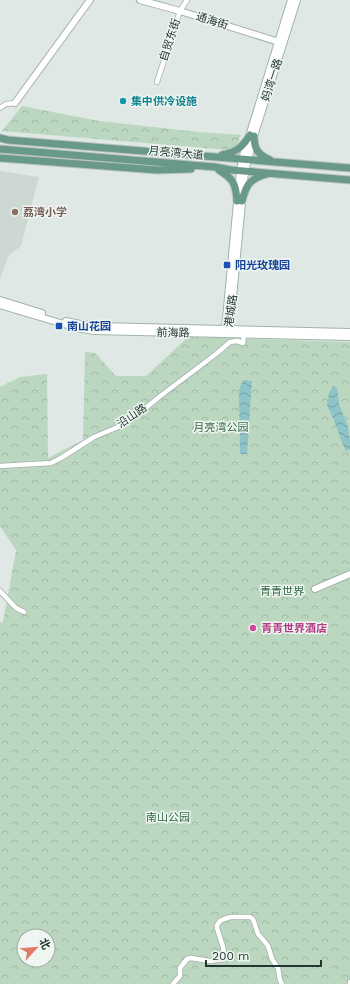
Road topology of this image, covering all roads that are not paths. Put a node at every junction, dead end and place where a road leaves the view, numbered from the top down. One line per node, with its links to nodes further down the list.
1 (90, 0): 9 (street)
2 (140, 0): 6 (street, 通海街)
3 (187, 0): 6 (street, 自贸东街)
4 (292, 0): 7 (street, 妈湾一路)
5 (297, 0): 7 (street, 妈湾一路)
6 (180, 11): 7 (street, 通海街); 8 (street, 自贸东街)
7 (281, 42): 11 (street, 妈湾一路)
8 (157, 82)
9 (15, 103): 10 (street)
10 (0, 108)
11 (252, 136): 14 (main road); 16 (street, 妈湾一路); 17 (main road)
12 (0, 138): 14 (main road, 月亮湾大道)
13 (0, 149): 18 (main road, 月亮湾大道)
14 (211, 157): 16 (main road, 月亮湾大道)
15 (0, 158): 18 (main road)
16 (245, 160): 17 (main road, 月亮湾大道); 20 (street, 港城路)
17 (278, 162): 19 (main road, 月亮湾大道)
18 (213, 167): 20 (main road, 月亮湾大道); 23 (main road)
19 (350, 168)
20 (242, 171): 21 (main road, 月亮湾大道); 23 (street, 港城路)
21 (275, 174): 22 (main road, 月亮湾大道); 23 (main road)
22 (350, 180)
23 (239, 201): 26 (street, 港城路)
24 (0, 300): 26 (street, 前海路)
25 (0, 304): 26 (street, 前海路)
26 (227, 331): 27 (street, 前海路); 28 (street, 前海路)
27 (350, 332)
28 (244, 335): 29 (street, 前海路); 30 (street, 沿山路)
29 (350, 337)
30 (0, 466)
31 (350, 574): 32 (street)
32 (315, 589)
33 (0, 591): 34 (street)
34 (24, 612)
35 (173, 984): 36 (street)
36 (282, 984)

